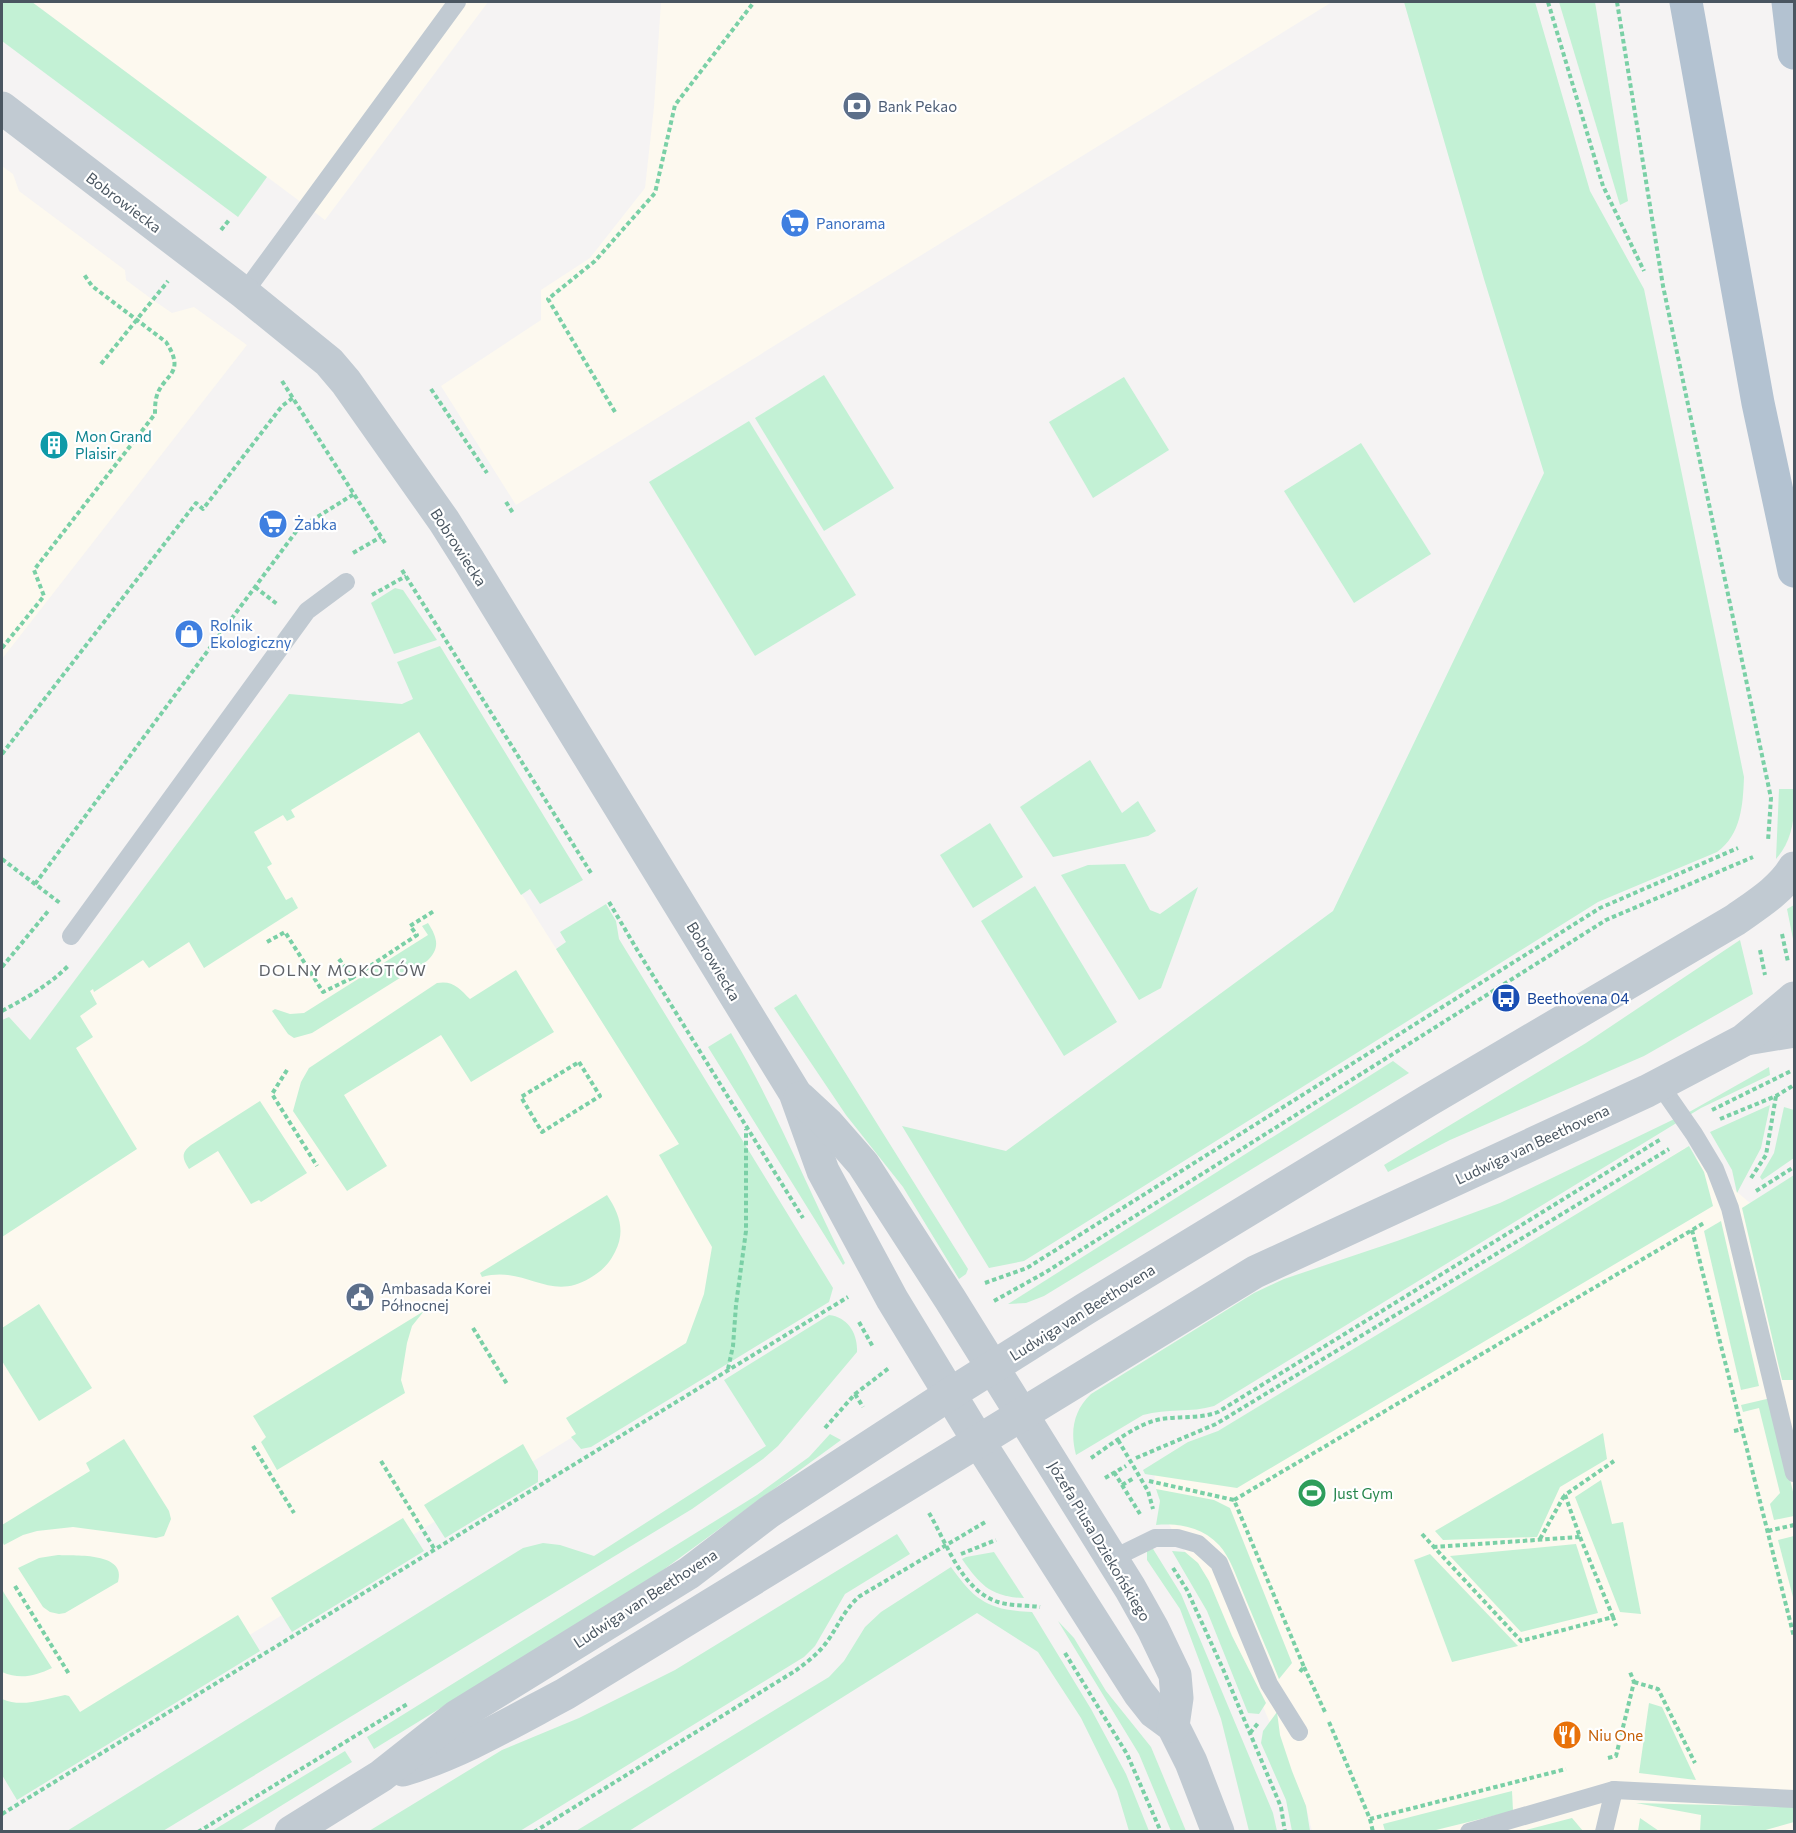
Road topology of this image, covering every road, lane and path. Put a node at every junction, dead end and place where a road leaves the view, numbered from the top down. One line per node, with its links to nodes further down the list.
1 (456, 2): 12 (lane)
2 (754, 2): 18 (path)
3 (1548, 2): 9 (path)
4 (1617, 2): 30 (path)
5 (1686, 2): 25 (main road)
6 (1788, 2): 7 (main road)
7 (1794, 53)
8 (2, 108): 12 (street, Bobrowiecka)
9 (1644, 271)
10 (83, 273): 13 (path)
11 (168, 281): 13 (path)
12 (244, 293): 56 (street, Bobrowiecka)
13 (136, 320): 14 (path); 27 (path)
14 (101, 364)
15 (282, 381): 17 (path)
16 (431, 389): 19 (path)
17 (294, 397): 20 (path); 28 (path)
18 (615, 412)
19 (486, 473)
20 (354, 494): 23 (path); 35 (path)
21 (506, 502): 22 (path)
22 (513, 513)
23 (385, 543)
24 (402, 570): 34 (path)
25 (1794, 571)
26 (346, 582): 39 (lane)
27 (2, 648)
28 (2, 754)
29 (1738, 848): 66 (path)
30 (1767, 851)
31 (1758, 855): 70 (path)
32 (2, 858): 35 (path)
33 (1794, 868): 74 (street, Ludwiga van Beethovena)
34 (591, 873)
35 (35, 884): 36 (path)
36 (57, 901): 39 (path); 46 (path)
37 (609, 902): 58 (path)
38 (435, 911): 48 (path)
39 (82, 920): 41 (lane)
40 (1781, 932): 45 (path)
41 (71, 936)
42 (267, 942): 48 (path)
43 (1759, 946): 47 (path)
44 (339, 958): 48 (path)
45 (1788, 963)
46 (2, 967)
47 (1765, 977)
48 (352, 978)
49 (1794, 998): 51 (street, Ludwiga van Beethovena)
50 (1794, 1031): 51 (street, Ludwiga van Beethovena)
51 (1744, 1040): 54 (street, Ludwiga van Beethovena)
52 (1794, 1068): 59 (path)
53 (286, 1070): 61 (path)
54 (1660, 1085): 59 (lane); 78 (street, Ludwiga van Beethovena)
55 (1794, 1085): 57 (path)
56 (795, 1093): 74 (street, Bobrowiecka); 77 (street, Bobrowiecka)
57 (1776, 1096): 59 (path); 63 (path)
58 (746, 1127): 64 (path); 75 (path)
59 (1691, 1128): 63 (lane); 83 (path); 84 (path)
60 (542, 1132): 60 (path)
61 (317, 1166)
62 (1794, 1167): 63 (path)
63 (1730, 1209): 65 (path); 88 (lane)
64 (805, 1222)
65 (1692, 1230): 79 (path); 92 (path)
66 (980, 1285)
67 (845, 1288): 68 (path)
68 (849, 1296): 69 (path); 75 (path)
69 (851, 1302)
70 (990, 1303)
71 (858, 1319): 73 (path)
72 (473, 1328): 76 (path)
73 (873, 1347)
74 (993, 1367): 77 (street, Ludwiga van Beethovena); 78 (street, Józefa Piusa Dziekońskiego)
75 (728, 1370): 106 (path)
76 (507, 1384)
77 (950, 1394): 81 (street); 124 (street, Ludwiga van Beethovena)
78 (1023, 1415): 81 (street, Ludwiga van Beethovena); 108 (street, Józefa Piusa Dziekońskiego)
79 (1743, 1429): 80 (path); 98 (path)
80 (1734, 1431)
81 (979, 1442): 119 (street); 124 (street, Ludwiga van Beethovena)
82 (253, 1446): 94 (path)
83 (1136, 1458)
84 (1088, 1460)
85 (381, 1461): 106 (path)
86 (1614, 1461): 91 (path)
87 (1114, 1472): 90 (path)
88 (1794, 1473)
89 (1134, 1478): 90 (path)
90 (1122, 1485): 96 (path)
91 (1565, 1495): 101 (path); 103 (path)
92 (1234, 1500)
93 (927, 1510): 104 (path)
94 (294, 1513)
95 (995, 1516): 104 (path)
96 (1143, 1519)
97 (1794, 1525): 98 (path)
98 (1768, 1531): 113 (path)
99 (1422, 1534): 105 (path)
100 (1003, 1537): 107 (path)
101 (1580, 1537): 103 (path); 111 (path)
102 (1155, 1538): 108 (lane); 120 (lane); 133 (path)
103 (1540, 1539): 105 (path)
104 (945, 1545): 110 (path); 130 (path)
105 (1433, 1547): 111 (path)
106 (435, 1550): 127 (path)
107 (961, 1554)
108 (1112, 1558): 119 (street, Józefa Piusa Dziekońskiego)
109 (15, 1586): 117 (path)
110 (1047, 1607)
111 (1612, 1617): 112 (path)
112 (1616, 1626)
113 (1794, 1637)
114 (1059, 1643): 131 (path)
115 (1304, 1666): 128 (path)
116 (1630, 1672): 118 (path)
117 (69, 1674)
118 (1634, 1682): 121 (path); 122 (path)
119 (1173, 1726): 132 (street)
120 (1299, 1732)
121 (1605, 1759)
122 (1695, 1764)
123 (1573, 1768): 128 (path)
124 (381, 1776): 129 (street, Ludwiga van Beethovena)
125 (1614, 1790): 126 (lane); 135 (lane); 136 (lane)
126 (1794, 1799)
127 (2, 1814)
128 (1370, 1819): 134 (path)
129 (291, 1832)
130 (534, 1832)
131 (1161, 1832)
132 (1218, 1832)
133 (1285, 1832)
134 (1373, 1832)
135 (1469, 1832)
136 (1604, 1832)

